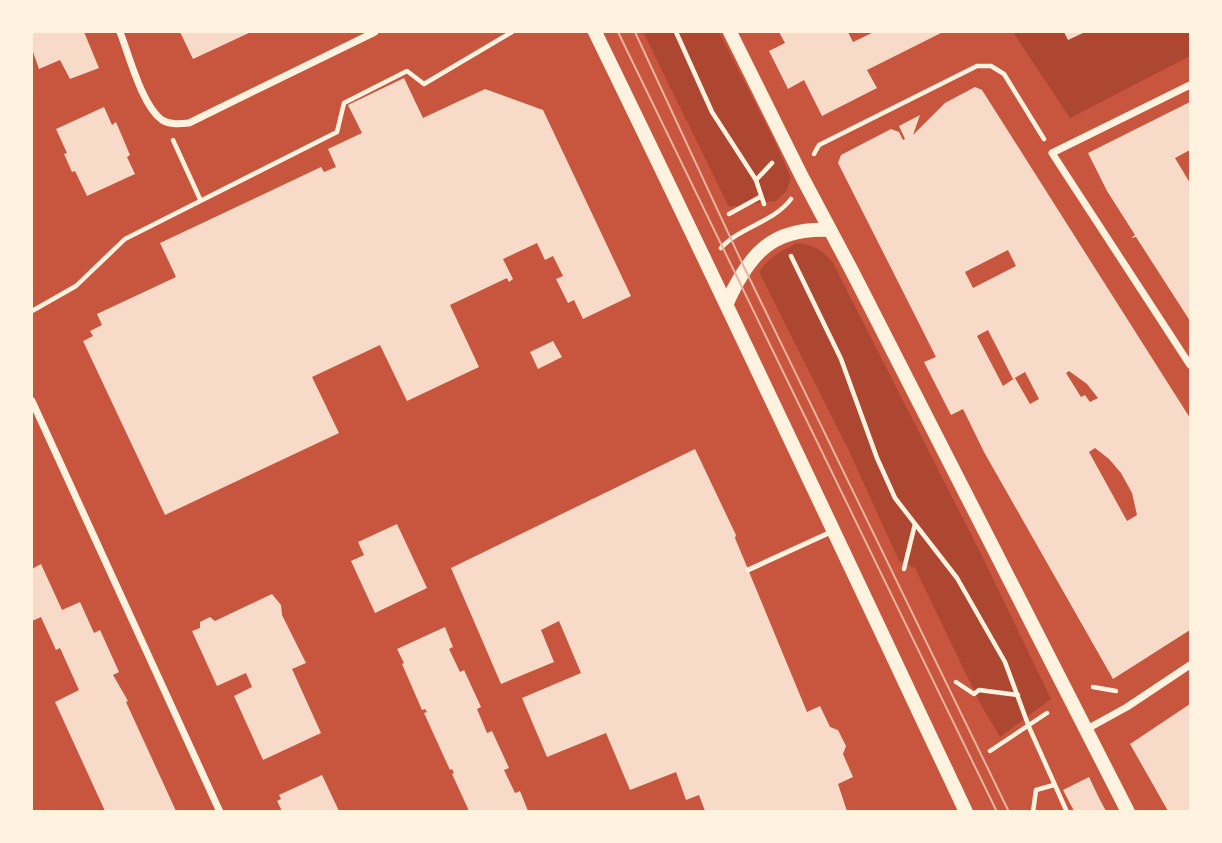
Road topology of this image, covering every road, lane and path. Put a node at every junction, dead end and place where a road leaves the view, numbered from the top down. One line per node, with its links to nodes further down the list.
1 (120, 32): 8 (street)
2 (375, 32): 8 (street)
3 (512, 32): 12 (path)
4 (595, 32): 17 (main road)
5 (676, 32): 11 (path)
6 (730, 32): 10 (main road)
7 (1191, 85): 9 (street)
8 (164, 122): 12 (path)
9 (1052, 153): 10 (path); 20 (street)
10 (802, 177): 15 (main road); 17 (path)
11 (760, 197): 13 (path); 14 (path)
12 (200, 199): 19 (path)
13 (764, 204)
14 (729, 214)
15 (830, 230): 18 (main road); 33 (main road)
16 (789, 252): 22 (path)
17 (709, 266): 18 (main road)
18 (727, 303): 23 (main road)
19 (32, 311)
20 (1191, 365)
21 (32, 401): 36 (street)
22 (915, 524): 24 (path); 30 (path)
23 (833, 531): 25 (lane); 37 (main road)
24 (904, 569)
25 (748, 570)
26 (1191, 665): 33 (street)
27 (956, 682): 30 (path)
28 (1093, 687): 29 (path)
29 (1116, 691)
30 (1019, 695): 32 (path)
31 (1047, 713): 32 (path)
32 (1029, 727): 34 (path); 35 (path)
33 (1087, 729): 40 (main road)
34 (990, 751)
35 (1054, 785): 38 (path); 39 (path)
36 (220, 811)
37 (966, 811)
38 (1033, 811)
39 (1067, 811)
40 (1128, 811)

